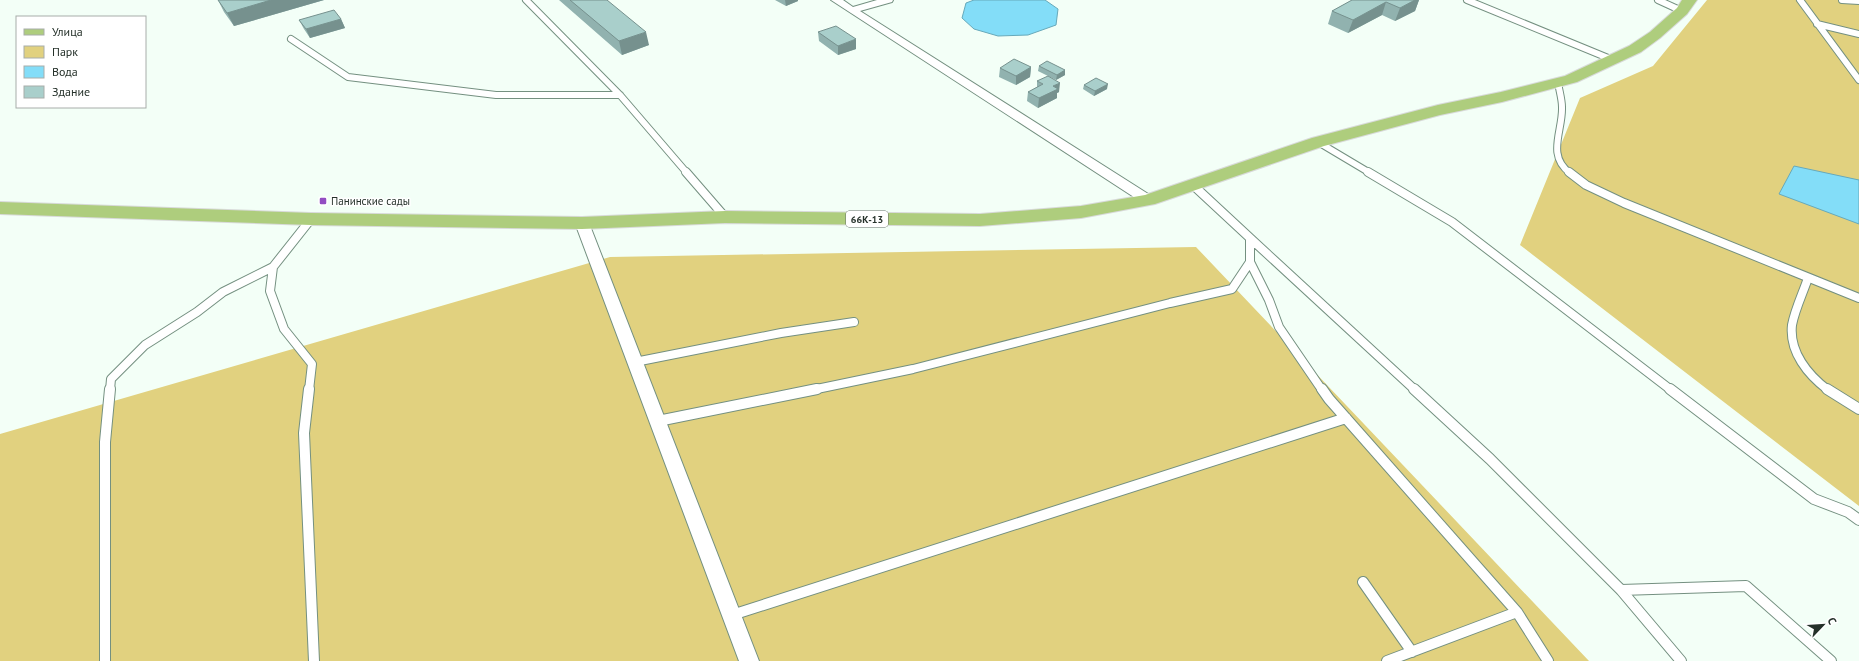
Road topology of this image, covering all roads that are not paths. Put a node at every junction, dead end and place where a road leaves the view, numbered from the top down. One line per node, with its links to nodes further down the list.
1 (526, 0): 18 (lane)
2 (836, 0): 10 (street)
3 (888, 0): 10 (street)
4 (1467, 0): 14 (lane)
5 (1658, 0): 9 (lane)
6 (1800, 0): 11 (lane)
7 (1842, 0): 8 (lane)
8 (1859, 1)
9 (1686, 5): 14 (main road, 66К-13)
10 (853, 10): 21 (street)
11 (1817, 24): 12 (lane); 15 (lane)
12 (1859, 34)
13 (291, 39): 18 (lane)
14 (1612, 60): 17 (main road, 66К-13)
15 (1856, 73): 16 (lane)
16 (1859, 80)
17 (1558, 82): 19 (main road, 66К-13); 29 (lane)
18 (620, 95): 23 (lane)
19 (1318, 142): 20 (main road, 66К-13); 36 (lane)
20 (1194, 186): 21 (main road, 66К-13); 26 (lane)
21 (1148, 200): 23 (main road, 66К-13)
22 (0, 208): 24 (main road, 66К-13)
23 (725, 216): 25 (main road, 66К-13)
24 (311, 219): 25 (main road, 66К-13); 28 (lane)
25 (582, 223): 32 (street)
26 (1250, 238): 27 (lane); 40 (lane)
27 (1250, 262): 34 (lane); 35 (lane)
28 (274, 267): 44 (lane); 45 (lane)
29 (1808, 278): 30 (lane); 33 (lane)
30 (1859, 298)
31 (854, 322): 32 (lane)
32 (635, 362): 35 (street)
33 (1859, 410)
34 (1346, 418): 41 (lane); 42 (lane)
35 (658, 421): 42 (street)
36 (1814, 499): 37 (lane); 38 (lane)
37 (1859, 515)
38 (1859, 520)
39 (1363, 582): 43 (lane)
40 (1621, 590): 49 (lane); 50 (lane)
41 (1517, 612): 43 (lane); 48 (lane)
42 (732, 615): 46 (street)
43 (1412, 652): 47 (lane)
44 (105, 661)
45 (314, 661)
46 (749, 661)
47 (1387, 661)
48 (1548, 661)
49 (1681, 661)
50 (1831, 661)

